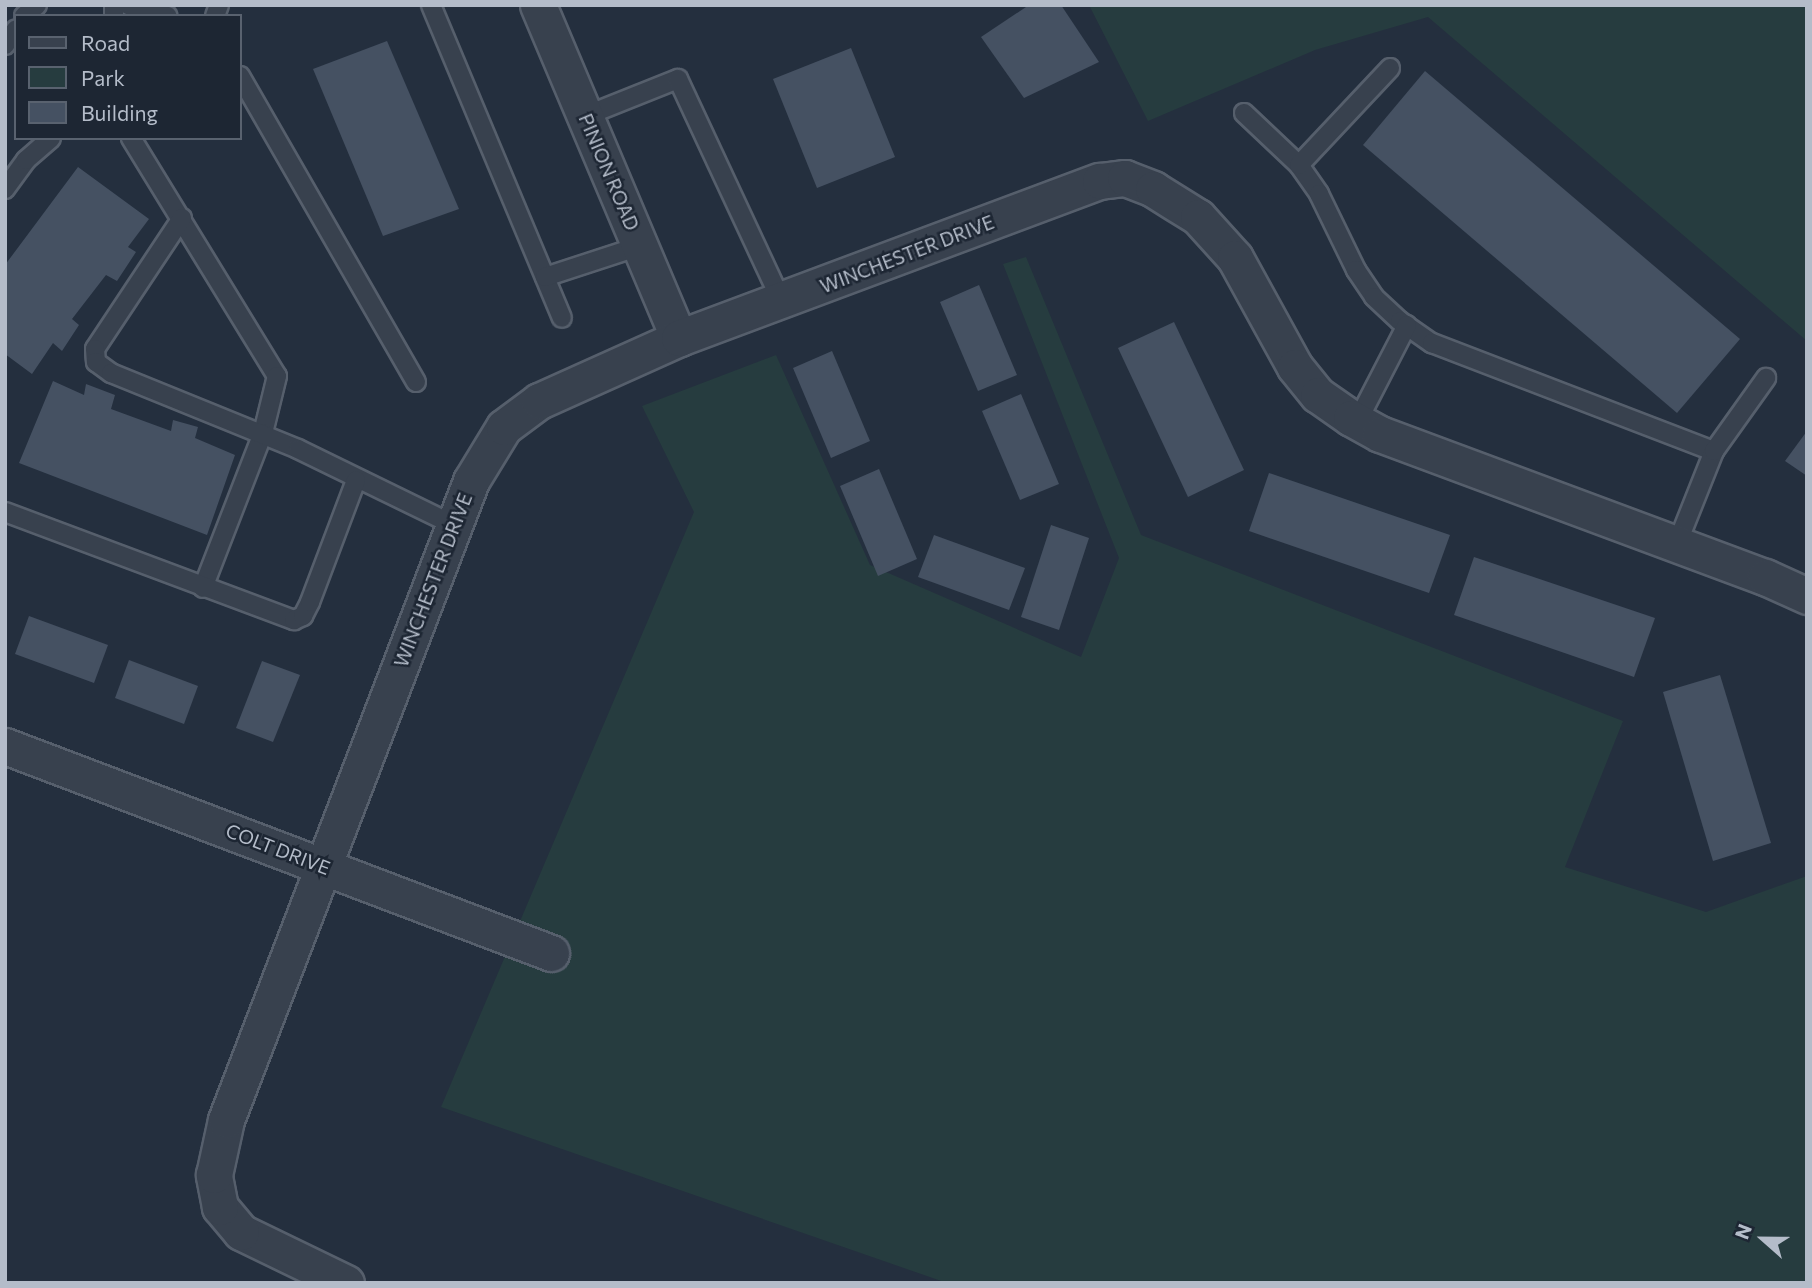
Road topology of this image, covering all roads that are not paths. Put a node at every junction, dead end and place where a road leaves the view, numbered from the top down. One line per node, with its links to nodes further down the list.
1 (128, 5): 4 (lane)
2 (431, 5): 15 (lane)
3 (538, 5): 8 (street, PINION ROAD)
4 (161, 14)
5 (1390, 68): 11 (lane)
6 (242, 79): 21 (lane)
7 (1244, 113): 11 (lane)
8 (585, 116): 14 (street, PINION ROAD); 16 (lane)
9 (49, 140): 12 (lane)
10 (132, 140): 13 (lane)
11 (1299, 165): 18 (lane)
12 (5, 189)
13 (182, 218): 23 (lane); 23 (lane)
14 (640, 246): 15 (lane); 19 (street, PINION ROAD)
15 (545, 277): 17 (lane)
16 (782, 302): 19 (street, WINCHESTER DRIVE); 22 (street, WINCHESTER DRIVE)
17 (562, 318)
18 (1407, 325): 22 (lane); 24 (lane)
19 (680, 338): 27 (street, WINCHESTER DRIVE)
20 (1766, 378): 24 (lane)
21 (416, 382)
22 (1357, 422): 28 (street)
23 (263, 433): 25 (lane); 29 (lane)
24 (1714, 451): 28 (lane)
25 (356, 480): 27 (lane); 29 (lane)
26 (5, 512): 29 (lane)
27 (454, 525): 32 (street, WINCHESTER DRIVE)
28 (1677, 544): 30 (street)
29 (203, 588)
30 (1807, 596)
31 (5, 747): 32 (street, COLT DRIVE)
32 (326, 866): 33 (street, COLT DRIVE); 34 (street, WINCHESTER DRIVE)
33 (551, 953)
34 (345, 1283)

